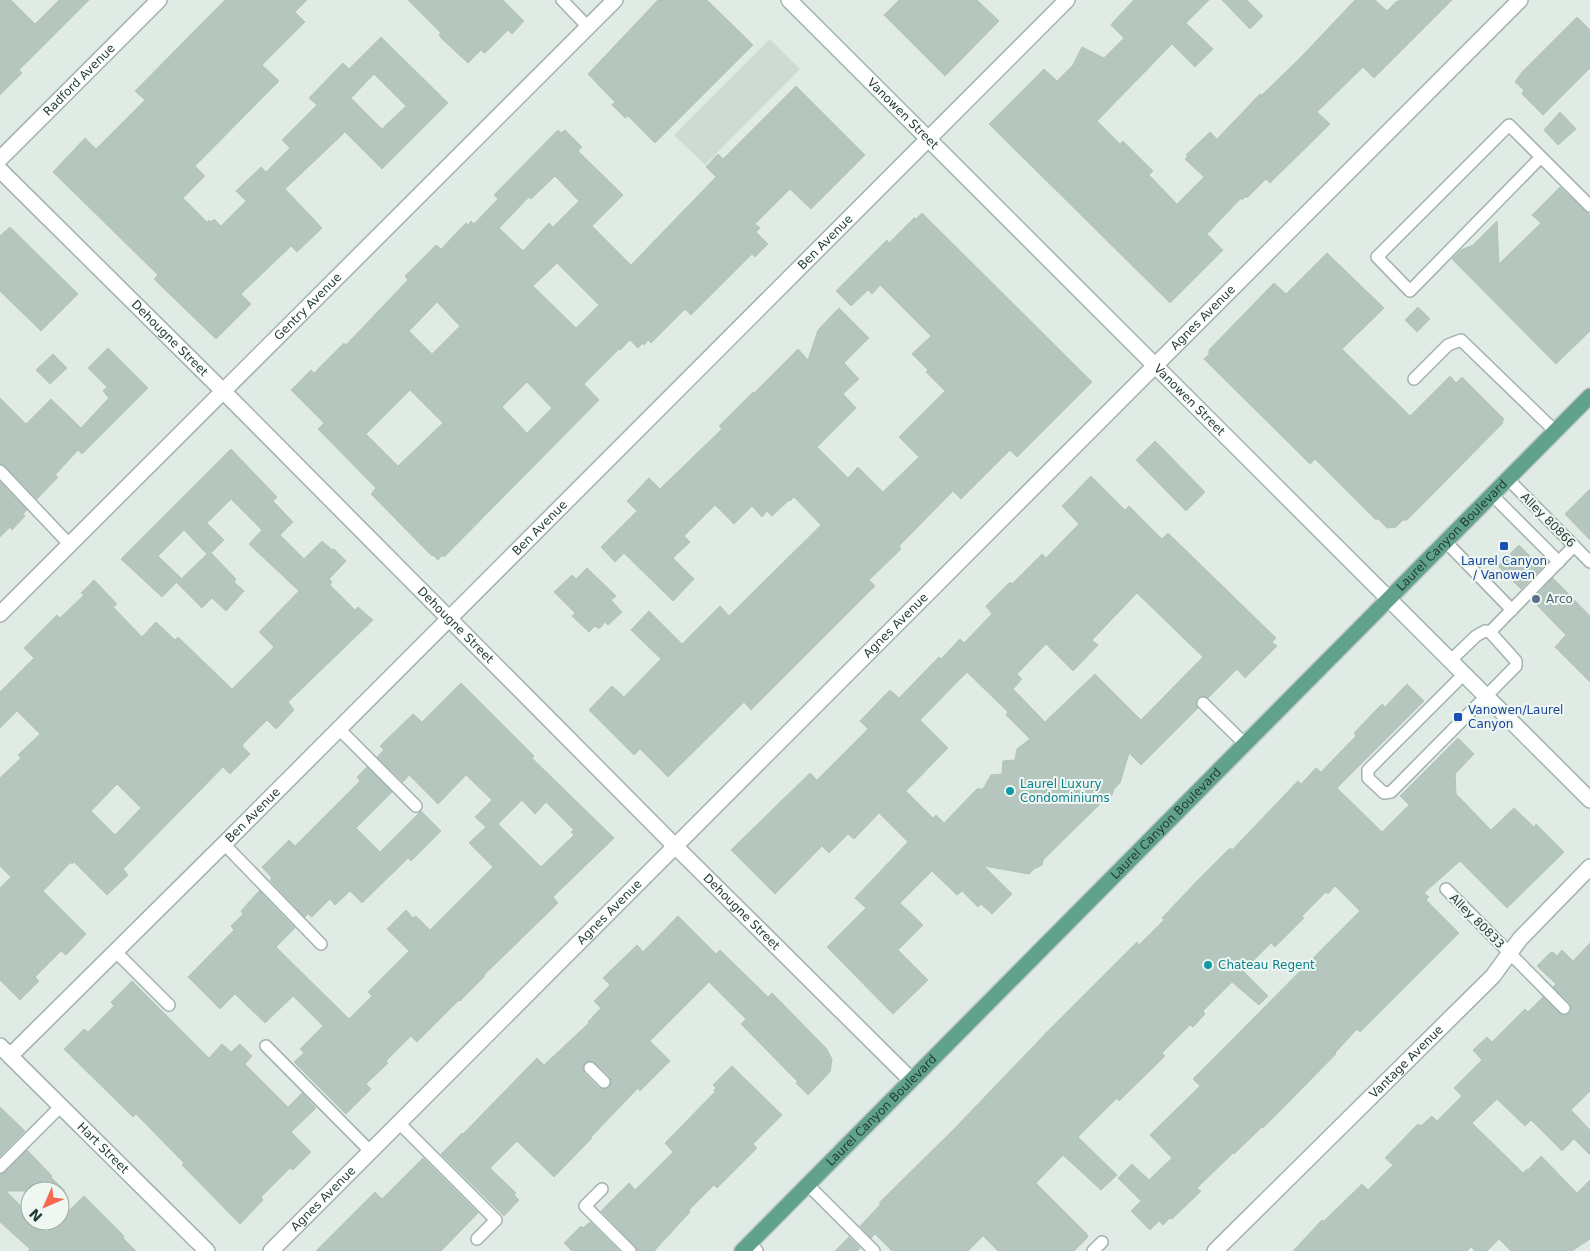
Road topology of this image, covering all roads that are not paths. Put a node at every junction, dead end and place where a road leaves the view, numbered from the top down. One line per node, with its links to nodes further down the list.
1 (159, 0): 10 (street, Radford Avenue)
2 (562, 0): 7 (lane)
3 (615, 0): 7 (street, Gentry Avenue)
4 (789, 0): 8 (street, Vanowen Street)
5 (1067, 0): 8 (street, Ben Avenue)
6 (1520, 0): 13 (street, Agnes Avenue)
7 (588, 27): 15 (street, Gentry Avenue)
8 (928, 139): 13 (street, Vanowen Street); 29 (street, Ben Avenue)
9 (1542, 157): 9 (lane); 12 (lane)
10 (0, 159)
11 (0, 170): 15 (street, Dehougne Street)
12 (1590, 206)
13 (1155, 366): 26 (street, Vanowen Street); 40 (street, Agnes Avenue)
14 (1414, 379): 17 (lane)
15 (223, 391): 22 (street, Gentry Avenue); 29 (street, Dehougne Street)
16 (1590, 396): 17 (main road, Laurel Canyon Boulevard)
17 (1555, 431): 19 (main road, Laurel Canyon Boulevard)
18 (0, 471): 22 (lane)
19 (1507, 478): 20 (main road, Laurel Canyon Boulevard); 23 (lane, Alley 80866)
20 (1491, 494): 21 (main road, Laurel Canyon Boulevard); 24 (lane)
21 (1445, 541): 26 (main road, Laurel Canyon Boulevard); 27 (lane)
22 (69, 544): 28 (street, Gentry Avenue)
23 (1574, 546): 24 (lane); 25 (lane, Alley 80866)
24 (1559, 562): 27 (lane)
25 (1590, 562)
26 (1388, 599): 31 (street, Vanowen Street); 36 (main road, Laurel Canyon Boulevard)
27 (1512, 610): 30 (lane)
28 (0, 614)
29 (450, 618): 35 (street, Ben Avenue); 40 (street, Dehougne Street)
30 (1490, 632): 31 (lane); 33 (lane)
31 (1450, 661): 32 (street, Vanowen Street)
32 (1464, 674): 33 (street, Vanowen Street); 33 (lane)
33 (1486, 697): 37 (street, Vanowen Street)
34 (1203, 703): 36 (lane)
35 (339, 729): 38 (lane); 39 (street, Ben Avenue)
36 (1245, 744): 51 (main road, Laurel Canyon Boulevard)
37 (1590, 800)
38 (416, 806)
39 (224, 844): 43 (lane); 44 (street, Ben Avenue)
40 (675, 846): 51 (street, Dehougne Street); 54 (street, Agnes Avenue)
41 (1590, 867): 45 (street, Vantage Avenue)
42 (1446, 889): 45 (lane, Alley 80833)
43 (321, 944)
44 (116, 952): 46 (lane); 49 (street, Ben Avenue)
45 (1509, 953): 47 (lane, Alley 80833); 67 (street, Vantage Avenue)
46 (169, 1005)
47 (1564, 1008)
48 (266, 1046): 55 (lane)
49 (5, 1051): 53 (street, Hart Street)
50 (590, 1068): 52 (lane)
51 (911, 1080): 57 (main road, Laurel Canyon Boulevard)
52 (604, 1082)
53 (61, 1106): 56 (lane); 62 (street, Hart Street)
54 (399, 1124): 55 (street, Agnes Avenue); 59 (lane)
55 (371, 1152): 63 (street, Agnes Avenue)
56 (0, 1167)
57 (808, 1185): 61 (main road, Laurel Canyon Boulevard); 65 (lane)
58 (602, 1189): 64 (lane)
59 (477, 1239)
60 (1102, 1242): 66 (lane)
61 (750, 1249)
62 (207, 1251)
63 (271, 1251)
64 (630, 1251)
65 (874, 1251)
66 (1093, 1251)
67 (1215, 1251)

